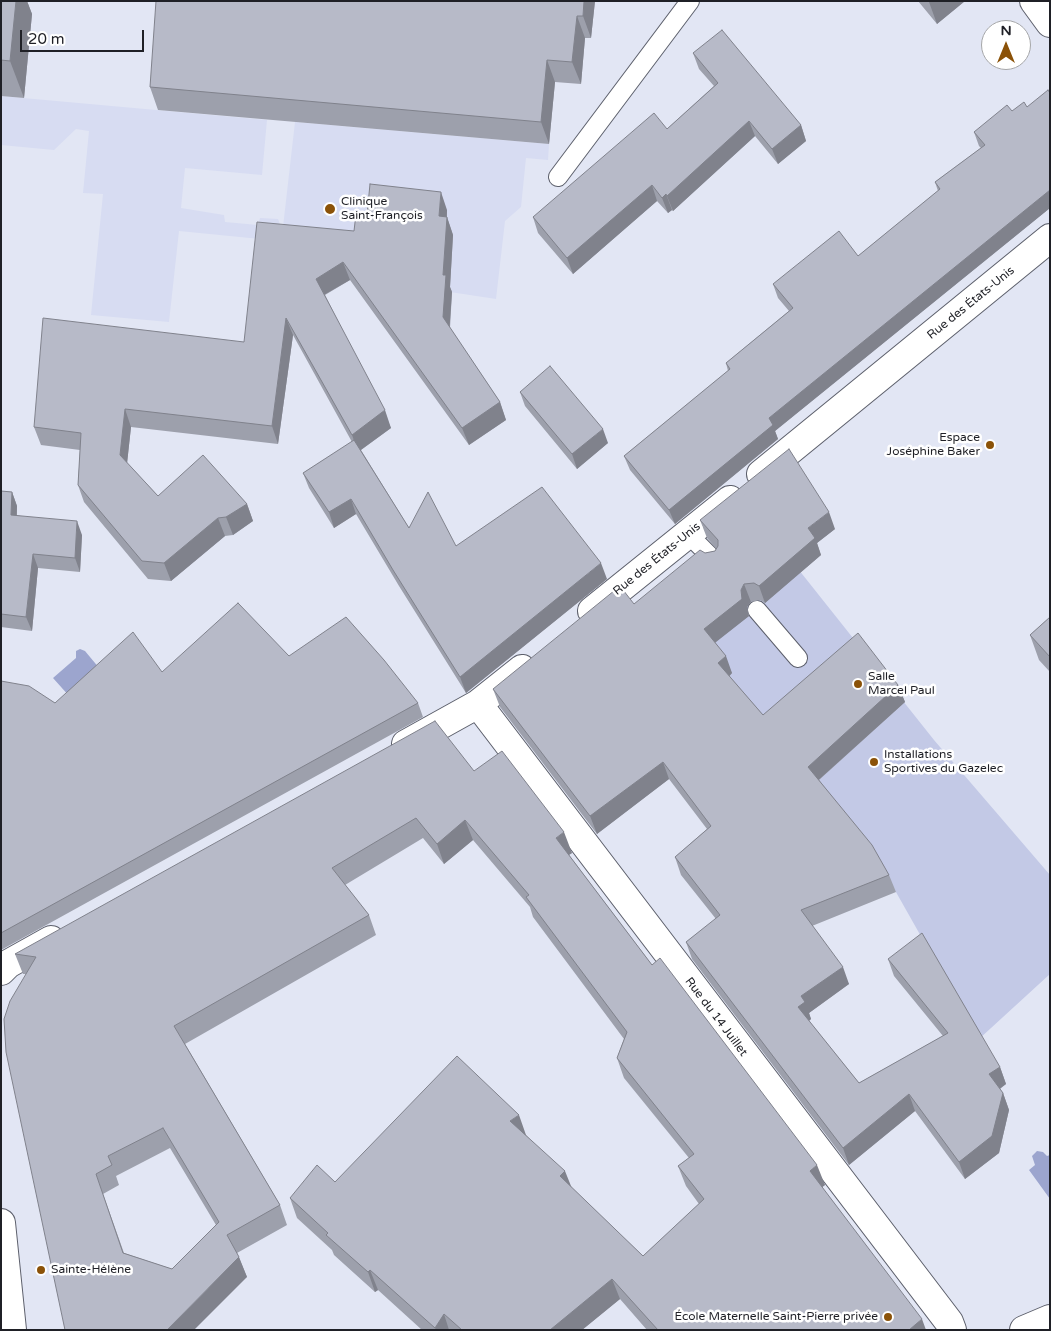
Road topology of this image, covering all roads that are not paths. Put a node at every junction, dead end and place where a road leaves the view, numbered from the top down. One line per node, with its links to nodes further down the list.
1 (690, 1): 4 (lane)
2 (1034, 1): 3 (street)
3 (1050, 22)
4 (558, 177)
5 (1050, 238): 6 (street, Rue des États-Unis)
6 (688, 534): 7 (lane); 9 (street, Rue des États-Unis)
7 (714, 560)
8 (757, 610): 11 (lane)
9 (576, 625)
10 (538, 656): 12 (street)
11 (798, 658)
12 (478, 704): 13 (street); 19 (street, Rue du 14 Juillet)
13 (382, 757)
14 (69, 930): 15 (street)
15 (1, 971)
16 (1, 1222): 18 (street)
17 (1050, 1318): 20 (street)
18 (12, 1330)
19 (952, 1330)
20 (1024, 1330)

